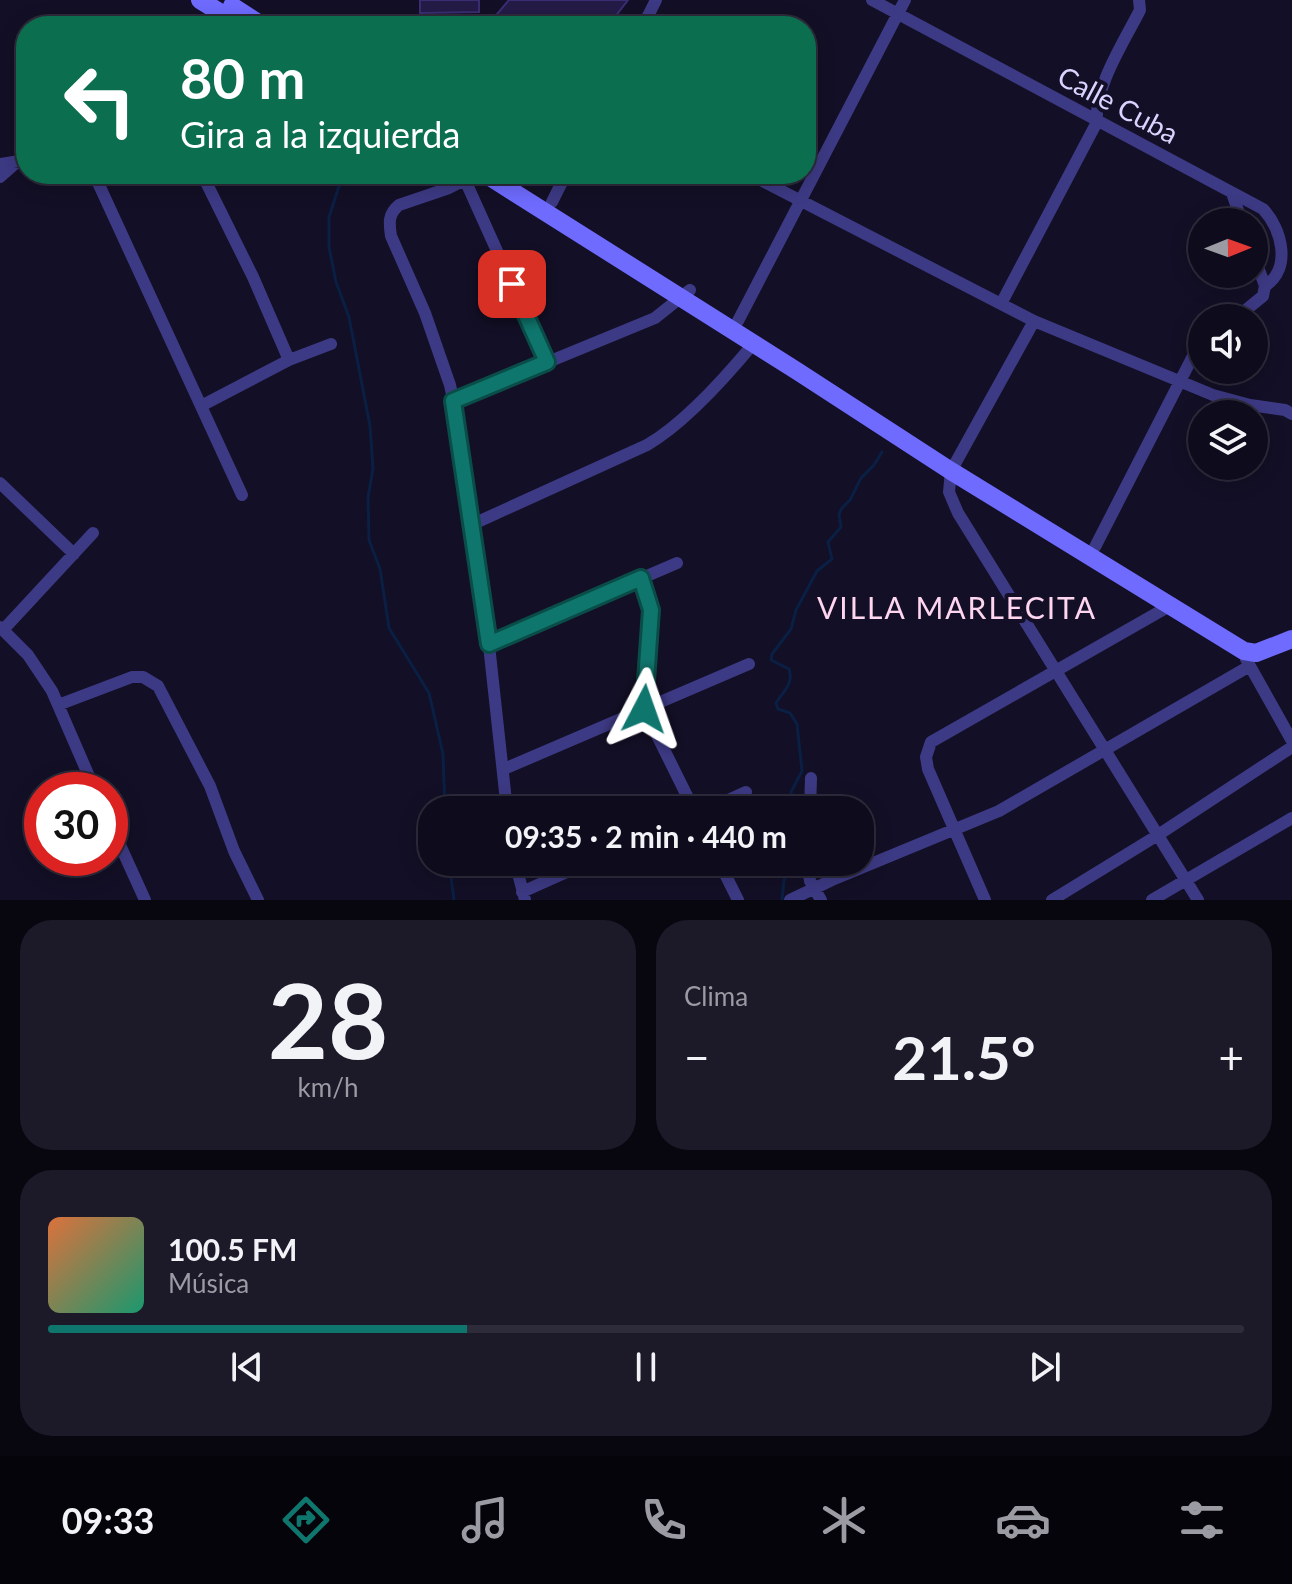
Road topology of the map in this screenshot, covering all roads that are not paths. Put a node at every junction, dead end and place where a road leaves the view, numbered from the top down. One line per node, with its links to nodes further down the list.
1 (200, 0): 7 (street)
2 (223, 0): 8 (street)
3 (872, 0): 6 (street, Calle Cuba)
4 (905, 0): 6 (street)
5 (1139, 0): 9 (street)
6 (899, 14): 9 (street, Calle Cuba); 10 (street)
7 (226, 16)
8 (248, 16)
9 (1097, 122): 20 (street, Calle Cuba); 29 (street)
10 (816, 174)
11 (99, 184): 40 (street)
12 (207, 184): 35 (street)
13 (453, 184): 39 (street)
14 (474, 184): 36 (street)
15 (502, 184): 28 (street)
16 (522, 184): 22 (street)
17 (561, 184): 22 (street)
18 (769, 184): 21 (street)
19 (811, 184): 21 (street)
20 (1232, 193): 23 (street); 24 (street, Calle Cuba)
21 (802, 201): 29 (street); 31 (street)
22 (552, 202): 28 (street)
23 (1237, 208)
24 (1261, 208)
25 (1268, 215): 26 (street, Calle Cuba)
26 (1268, 284)
27 (1265, 288): 30 (street)
28 (685, 294): 31 (street); 33 (street); 36 (street)
29 (1002, 302): 32 (street)
30 (1253, 304)
31 (738, 321): 42 (street)
32 (1034, 321): 38 (street); 42 (street)
33 (754, 343): 42 (street); 45 (street)
34 (331, 344): 35 (street)
35 (289, 360): 40 (street)
36 (547, 362): 39 (street)
37 (1188, 366): 38 (street)
38 (1181, 380): 41 (street); 47 (street)
39 (453, 401): 45 (street)
40 (201, 406): 44 (street)
41 (1292, 414)
42 (953, 467): 47 (street); 51 (street); 57 (street)
43 (0, 483): 48 (street)
44 (242, 495)
45 (471, 525): 54 (street)
46 (93, 533): 48 (street)
47 (1095, 547): 51 (street)
48 (74, 554): 52 (street)
49 (677, 563): 50 (street)
50 (641, 578): 54 (street); 59 (street)
51 (1175, 603): 55 (street); 57 (street)
52 (2, 629): 58 (street)
53 (1285, 642): 55 (street)
54 (489, 644): 62 (street)
55 (1245, 653): 60 (street); 61 (street)
56 (749, 664): 59 (street)
57 (1058, 672): 61 (street); 71 (street)
58 (58, 705): 63 (street); 82 (street)
59 (644, 709): 62 (street); 67 (street)
60 (1292, 744): 72 (street)
61 (1105, 750): 71 (street); 72 (street)
62 (504, 769): 66 (street)
63 (87, 772)
64 (811, 778): 69 (street)
65 (746, 792): 68 (street)
66 (506, 796)
67 (687, 796)
68 (737, 796)
69 (810, 796)
70 (1292, 818): 78 (street)
71 (954, 828): 79 (street); 86 (street)
72 (1158, 835): 78 (street); 87 (street)
73 (128, 863): 81 (street)
74 (519, 876): 80 (street)
75 (562, 876): 80 (street)
76 (726, 876): 83 (street)
77 (809, 876): 79 (street)
78 (1186, 880): 88 (street); 89 (street)
79 (814, 888): 84 (street); 85 (street)
80 (524, 896)
81 (145, 900)
82 (258, 900)
83 (738, 900)
84 (790, 900)
85 (821, 900)
86 (985, 900)
87 (1052, 900)
88 (1152, 900)
89 (1198, 900)

